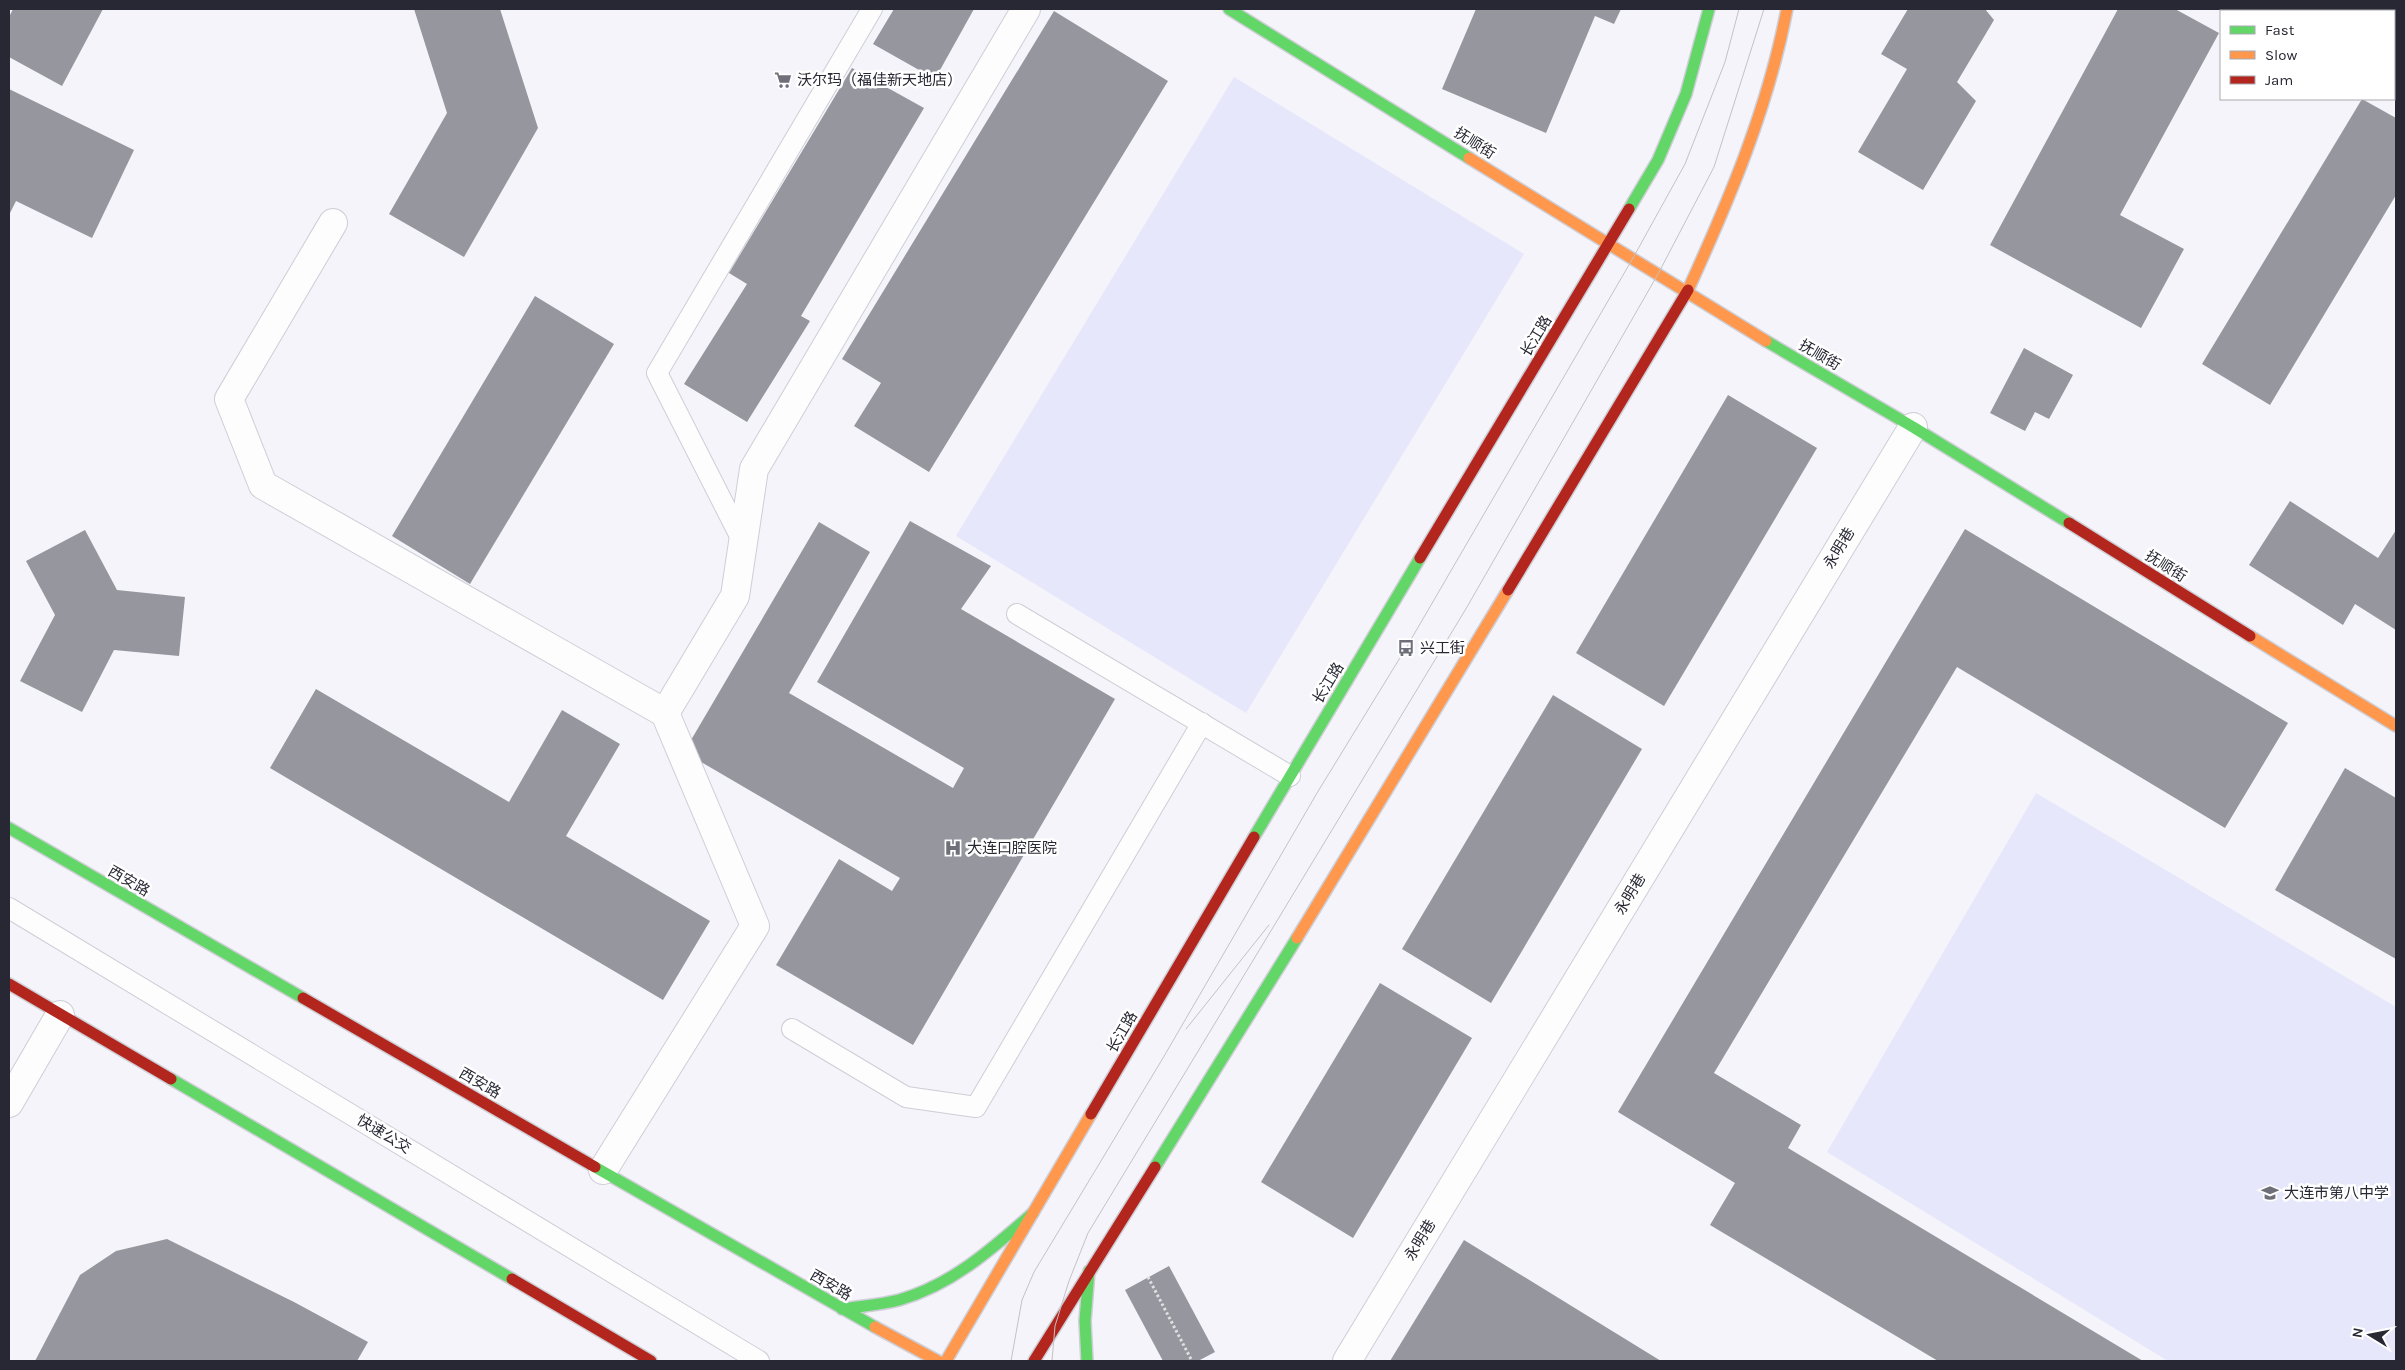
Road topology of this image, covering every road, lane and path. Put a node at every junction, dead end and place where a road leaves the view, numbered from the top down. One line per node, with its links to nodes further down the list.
1 (872, 9): 10 (lane)
2 (1026, 9): 10 (street)
3 (1229, 9): 7 (main road, 抚顺街)
4 (1709, 9): 7 (main road, 长江路)
5 (1787, 9): 8 (main road)
6 (333, 223): 12 (street)
7 (1608, 244): 8 (main road, 抚顺街); 15 (main road, 长江路)
8 (1687, 293): 9 (main road, 抚顺街); 24 (main road)
9 (1913, 427): 14 (main road, 抚顺街); 34 (street, 永明巷)
10 (743, 542): 12 (street)
11 (1017, 614): 13 (lane)
12 (665, 713): 22 (street)
13 (1202, 723): 15 (lane); 20 (lane)
14 (2396, 726)
15 (1290, 776): 23 (main road, 长江路)
16 (9, 828): 22 (main road, 西安路)
17 (9, 908): 28 (lane, 快速公交)
18 (9, 984): 19 (main road)
19 (60, 1015): 21 (street); 27 (main road)
20 (792, 1029)
21 (9, 1103)
22 (603, 1170): 26 (main road, 西安路)
23 (1033, 1213): 26 (main road); 30 (main road, 长江路)
24 (1089, 1271): 31 (main road); 32 (main road)
25 (1148, 1278): 33 (path)
26 (842, 1309): 29 (main road, 西安路)
27 (651, 1361)
28 (759, 1361)
29 (938, 1361)
30 (946, 1361)
31 (1034, 1361)
32 (1087, 1361)
33 (1192, 1361)
34 (1347, 1361)

